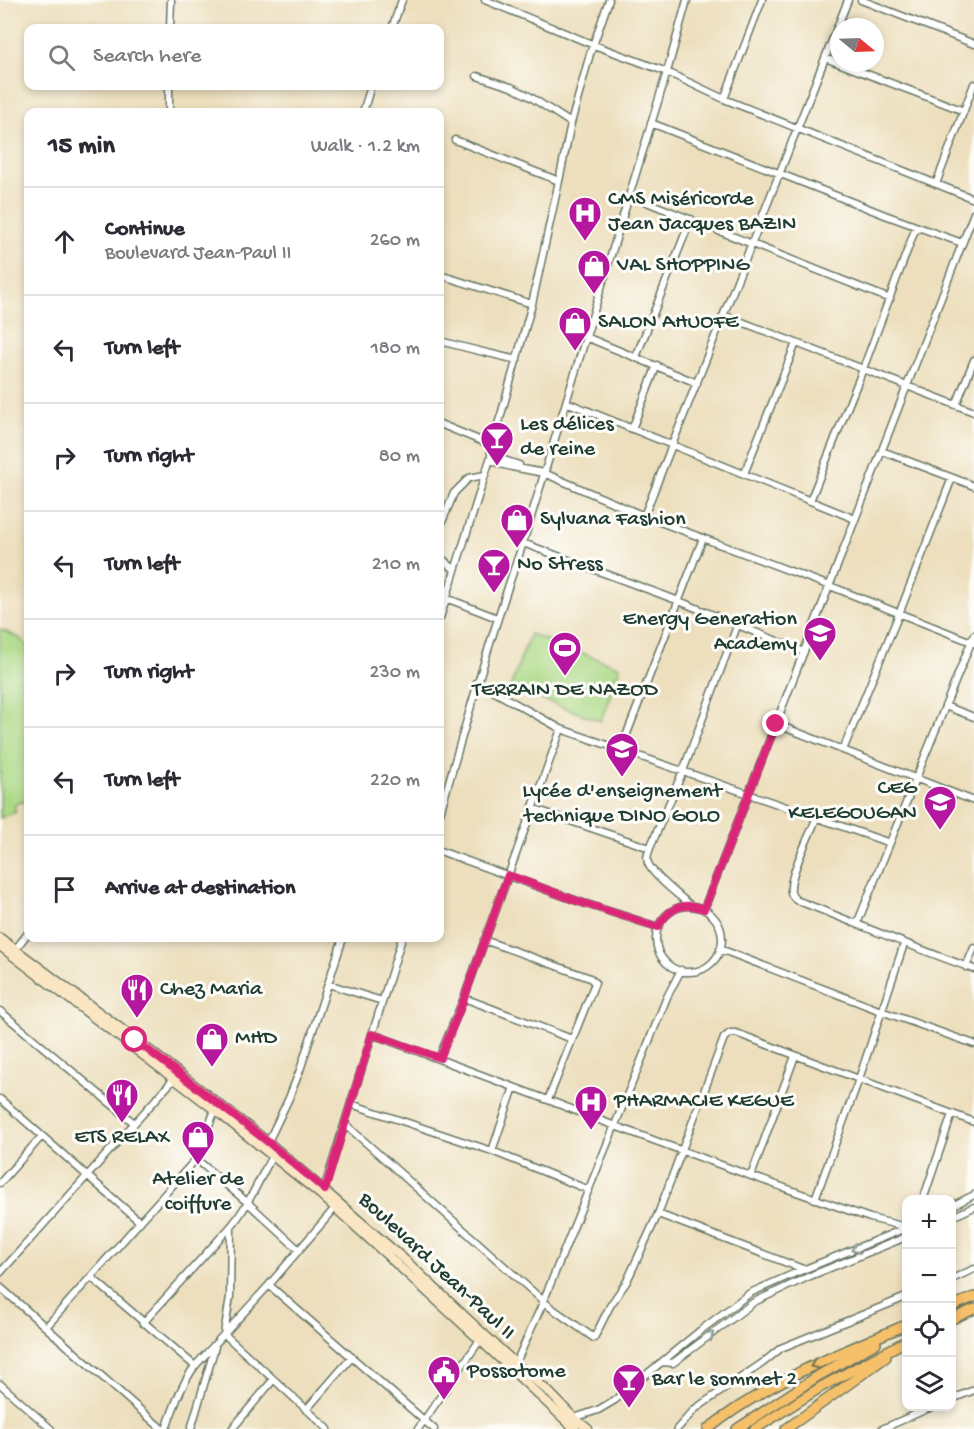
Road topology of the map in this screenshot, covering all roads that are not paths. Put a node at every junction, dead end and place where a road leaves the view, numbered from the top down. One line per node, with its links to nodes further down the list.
1 (171, 0): 10 (street)
2 (402, 0): 11 (street)
3 (485, 0): 13 (street)
4 (609, 0): 13 (street)
5 (687, 0): 15 (street)
6 (762, 0): 20 (street)
7 (848, 0): 14 (street)
8 (861, 0): 9 (street)
9 (872, 2): 12 (street)
10 (170, 24)
11 (393, 24)
12 (974, 44)
13 (594, 45): 15 (street); 24 (street)
14 (825, 58): 23 (street); 26 (street)
15 (667, 72): 20 (street); 25 (street)
16 (477, 76): 24 (street)
17 (974, 84): 23 (street)
18 (169, 90): 21 (street)
19 (370, 90): 22 (street)
20 (724, 99): 26 (street)
21 (169, 108)
22 (364, 108)
23 (964, 111): 30 (street)
24 (571, 123): 29 (street)
25 (651, 123): 28 (street); 31 (street)
26 (797, 128): 28 (street); 30 (street)
27 (455, 140): 29 (street)
28 (780, 174): 35 (street); 37 (street)
29 (560, 182): 40 (street)
30 (936, 184): 32 (street)
31 (629, 195): 34 (street); 42 (street)
32 (974, 199)
33 (974, 213): 36 (street)
34 (691, 219): 37 (street); 45 (street)
35 (916, 227): 36 (street); 39 (street)
36 (963, 243): 51 (street)
37 (752, 244): 39 (street); 41 (street)
38 (444, 276): 40 (street)
39 (890, 299): 49 (street)
40 (531, 304): 46 (street)
41 (724, 315): 44 (street); 50 (street)
42 (586, 337): 45 (street); 52 (street)
43 (444, 342): 46 (street)
44 (796, 343): 49 (street); 62 (street)
45 (636, 357): 48 (street)
46 (517, 360): 57 (street)
47 (974, 360): 53 (street)
48 (657, 365): 50 (street); 56 (street)
49 (863, 369): 51 (street); 66 (street)
50 (697, 383): 58 (street)
51 (907, 386): 53 (street); 59 (street)
52 (566, 402): 56 (street); 61 (street)
53 (956, 405): 54 (street)
54 (974, 412)
55 (444, 426): 57 (street)
56 (632, 429): 58 (street)
57 (491, 445): 60 (street)
58 (672, 446): 62 (street); 67 (street)
59 (882, 451): 64 (street); 69 (street)
60 (491, 457): 61 (street); 63 (street)
61 (544, 473): 67 (street); 71 (street)
62 (744, 474): 66 (street)
63 (485, 475): 68 (street); 73 (street)
64 (952, 478): 65 (street); 78 (street)
65 (974, 486)
66 (810, 501): 69 (street)
67 (644, 516): 70 (street)
68 (444, 517)
69 (855, 519): 74 (street)
70 (703, 538): 74 (street); 76 (street)
71 (523, 543): 76 (street); 79 (street)
72 (444, 560): 73 (street)
73 (454, 569): 75 (street)
74 (830, 586): 78 (street); 82 (street)
75 (446, 597): 77 (street); 79 (street)
76 (679, 601): 80 (street); 88 (street)
77 (444, 604)
78 (899, 614): 81 (street); 89 (street)
79 (497, 618): 83 (street)
80 (737, 626): 82 (street); 90 (street)
81 (973, 640): 84 (street)
82 (804, 652): 86 (street)
83 (477, 682): 87 (street); 93 (street)
84 (945, 706): 85 (street); 91 (street)
85 (974, 717)
86 (776, 724): 89 (street); 92 (street)
87 (561, 729): 88 (street); 95 (street)
88 (621, 749): 90 (street)
89 (843, 750): 91 (street)
90 (683, 771): 92 (street); 98 (street)
91 (916, 778): 94 (street); 97 (street)
92 (749, 794): 96 (street); 102 (street)
93 (444, 799)
94 (974, 801)
95 (532, 808): 98 (street); 100 (street)
96 (816, 819): 97 (street); 103 (street)
97 (890, 843): 103 (street)
98 (650, 849): 101 (street)
99 (444, 852): 100 (street)
100 (508, 875): 104 (street); 107 (street)
101 (690, 905): 102 (street); 104 (street)
102 (704, 909): 113 (street)
103 (857, 924): 110 (street)
104 (658, 927): 117 (street)
105 (0, 938): 114 (main road, Boulevard Jean-Paul II)
106 (24, 938): 114 (street)
107 (484, 940): 119 (street); 124 (street)
108 (342, 942): 118 (street)
109 (401, 942): 120 (street)
110 (904, 944): 115 (street); 122 (street)
111 (0, 946): 114 (main road, Boulevard Jean-Paul II)
112 (974, 948): 115 (street)
113 (720, 949): 117 (street); 122 (street)
114 (13, 952): 128 (main road, Boulevard Jean-Paul II); 141 (main road, Boulevard Jean-Paul II)
115 (966, 967): 116 (street)
116 (974, 969)
117 (681, 970): 139 (street)
118 (328, 984): 120 (street); 141 (street)
119 (464, 999): 124 (street); 127 (street)
120 (382, 1002): 123 (street)
121 (0, 1011): 137 (street)
122 (881, 1011): 125 (street); 129 (street)
123 (372, 1034): 127 (street); 133 (street)
124 (572, 1039): 132 (street)
125 (974, 1044)
126 (795, 1056): 129 (street); 142 (street); 147 (street)
127 (440, 1058): 130 (street)
128 (174, 1079): 134 (main road, Boulevard Jean-Paul II); 137 (street)
129 (859, 1079): 135 (street); 153 (street)
130 (514, 1086): 132 (street); 143 (street)
131 (0, 1100): 140 (street)
132 (548, 1100): 139 (street)
133 (351, 1104): 138 (street); 143 (street)
134 (215, 1110): 144 (main road, Boulevard Jean-Paul II); 145 (street)
135 (952, 1114): 136 (street); 151 (street)
136 (974, 1122)
137 (134, 1124): 146 (street)
138 (345, 1124): 150 (street); 175 (street)
139 (615, 1126): 142 (street); 149 (street)
140 (42, 1136): 146 (street); 148 (street)
141 (268, 1142): 150 (main road, Boulevard Jean-Paul II)
142 (682, 1150): 147 (street); 158 (street)
143 (492, 1151): 149 (street)
144 (272, 1156): 150 (main road, Boulevard Jean-Paul II); 154 (street)
145 (196, 1159): 154 (street); 160 (street)
146 (87, 1176): 160 (street); 168 (street)
147 (751, 1176): 153 (street)
148 (0, 1183)
149 (589, 1190): 175 (street)
150 (323, 1193): 157 (main road, Boulevard Jean-Paul II); 191 (main road, Boulevard Jean-Paul II)
151 (926, 1195)
152 (974, 1196): 155 (street)
153 (814, 1199): 161 (street)
154 (247, 1202): 162 (street); 165 (street)
155 (956, 1204)
156 (974, 1207): 159 (street)
157 (335, 1208): 165 (street); 184 (main road, Boulevard Jean-Paul II)
158 (658, 1214): 167 (street); 175 (street)
159 (956, 1215)
160 (140, 1222): 169 (street)
161 (902, 1226)
162 (231, 1228): 179 (street); 183 (street)
163 (902, 1229): 167 (street, one-way to 167)
164 (902, 1239): 189 (street, one-way to 164)
165 (299, 1250): 171 (street)
166 (974, 1269): 170 (street)
167 (803, 1270): 189 (street)
168 (0, 1273)
169 (91, 1277): 179 (street); 180 (street)
170 (956, 1277)
171 (269, 1285): 183 (street); 188 (street)
172 (0, 1287): 180 (street)
173 (974, 1297): 176 (main road)
174 (902, 1299): 209 (street)
175 (543, 1302): 191 (street)
176 (956, 1304)
177 (974, 1309): 178 (main road)
178 (956, 1317)
179 (143, 1323): 190 (street)
180 (46, 1327): 202 (street)
181 (902, 1327): 211 (main road)
182 (902, 1327): 210 (main road, one-way to 210)
183 (224, 1334): 185 (street); 192 (street)
184 (480, 1340): 191 (main road, Boulevard Jean-Paul II); 199 (street)
185 (216, 1344): 190 (street); 203 (street)
186 (902, 1344): 212 (main road)
187 (902, 1345): 213 (main road)
188 (352, 1357): 196 (street); 199 (street)
189 (662, 1362): 198 (street)
190 (195, 1366): 202 (street)
191 (514, 1367): 198 (main road, Boulevard Jean-Paul II); 207 (main road, Boulevard Jean-Paul II)
192 (273, 1380): 196 (street); 204 (street)
193 (0, 1384): 201 (street)
194 (974, 1390): 195 (street)
195 (956, 1398)
196 (306, 1410): 200 (street)
197 (925, 1411): 214 (street)
198 (574, 1418): 208 (main road, Boulevard Jean-Paul II)
199 (424, 1421): 205 (street); 206 (street)
200 (326, 1428)
201 (51, 1429)
202 (164, 1429)
203 (191, 1429)
204 (232, 1429)
205 (418, 1429)
206 (434, 1429)
207 (575, 1429)
208 (588, 1429)
209 (676, 1429)
210 (708, 1429)
211 (737, 1429)
212 (756, 1429)
213 (786, 1429)
214 (882, 1429)

